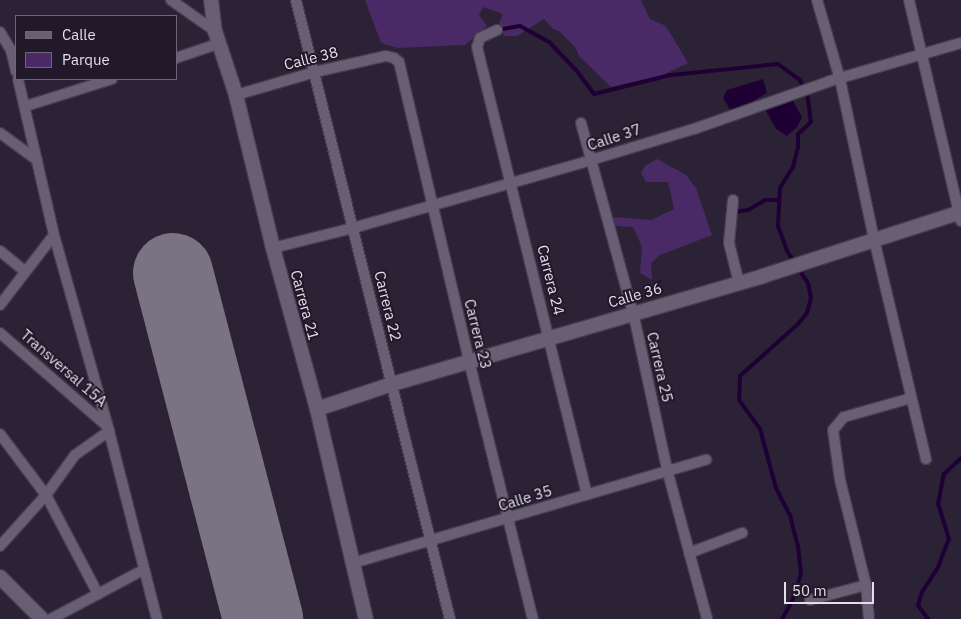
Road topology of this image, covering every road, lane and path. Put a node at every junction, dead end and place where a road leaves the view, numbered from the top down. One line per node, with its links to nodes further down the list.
1 (171, 0): 8 (street)
2 (211, 0): 8 (street, Carrera 21)
3 (296, 0): 14 (street, Carrera 22)
4 (817, 0): 17 (street)
5 (909, 0): 10 (street)
6 (497, 30): 24 (street, Carrera 24)
7 (0, 32): 13 (street)
8 (218, 37): 11 (street); 18 (street, Carrera 21)
9 (961, 43): 10 (street, Calle 37)
10 (922, 55): 17 (street, Calle 37); 27 (street)
11 (178, 57)
12 (394, 58): 14 (street, Calle 38); 26 (street, Carrera 23)
13 (15, 67)
14 (315, 72): 18 (street, Calle 38); 28 (street, Carrera 22)
15 (18, 80): 19 (street)
16 (109, 80): 19 (street)
17 (835, 80): 23 (street, Calle 37); 30 (street)
18 (236, 95): 31 (street, Carrera 21)
19 (26, 106): 22 (street)
20 (581, 123): 23 (street, Carrera 25)
21 (0, 133): 22 (street)
22 (37, 160): 29 (street)
23 (591, 160): 24 (street, Calle 37); 36 (street, Carrera 25)
24 (511, 183): 26 (street, Calle 37); 38 (street, Carrera 24)
25 (733, 200): 34 (street)
26 (431, 204): 28 (street, Calle 37); 39 (street, Carrera 23)
27 (960, 215): 30 (street, Calle 36)
28 (354, 228): 31 (street, Calle 37); 40 (street, Carrera 22)
29 (54, 235): 33 (street); 43 (street)
30 (874, 239): 34 (street, Calle 36); 41 (street)
31 (273, 248): 42 (street, Carrera 21)
32 (0, 251): 33 (street)
33 (25, 270): 35 (street)
34 (739, 282): 36 (street, Calle 36)
35 (0, 305)
36 (632, 313): 38 (street, Calle 36); 47 (street, Carrera 25)
37 (0, 333): 43 (street, Transversal 15A)
38 (550, 337): 39 (street, Calle 36); 49 (street, Carrera 24)
39 (469, 361): 40 (street, Calle 36); 50 (street, Carrera 23)
40 (392, 384): 42 (street, Calle 36); 52 (street, Carrera 22)
41 (911, 398): 45 (street); 58 (street)
42 (317, 409): 55 (street, Carrera 21)
43 (108, 428): 48 (street); 56 (street)
44 (0, 434): 48 (street)
45 (926, 459)
46 (706, 460): 47 (street, Calle 35)
47 (668, 472): 49 (street, Calle 35); 54 (street, Carrera 25)
48 (46, 495): 53 (street); 59 (street)
49 (587, 495): 50 (street, Calle 35)
50 (509, 519): 52 (street, Calle 35); 66 (street, Carrera 23)
51 (742, 533): 54 (street)
52 (431, 542): 55 (street, Calle 35); 65 (street, Carrera 22)
53 (0, 546)
54 (689, 553): 67 (street, Carrera 25)
55 (353, 563): 64 (street, Carrera 21)
56 (143, 570): 59 (street); 63 (street)
57 (0, 577): 61 (street)
58 (866, 585): 60 (street); 68 (street)
59 (98, 594): 62 (street)
60 (810, 600)
61 (42, 619)
62 (51, 619)
63 (157, 619)
64 (366, 619)
65 (450, 619)
66 (532, 619)
67 (707, 619)
68 (869, 619)

